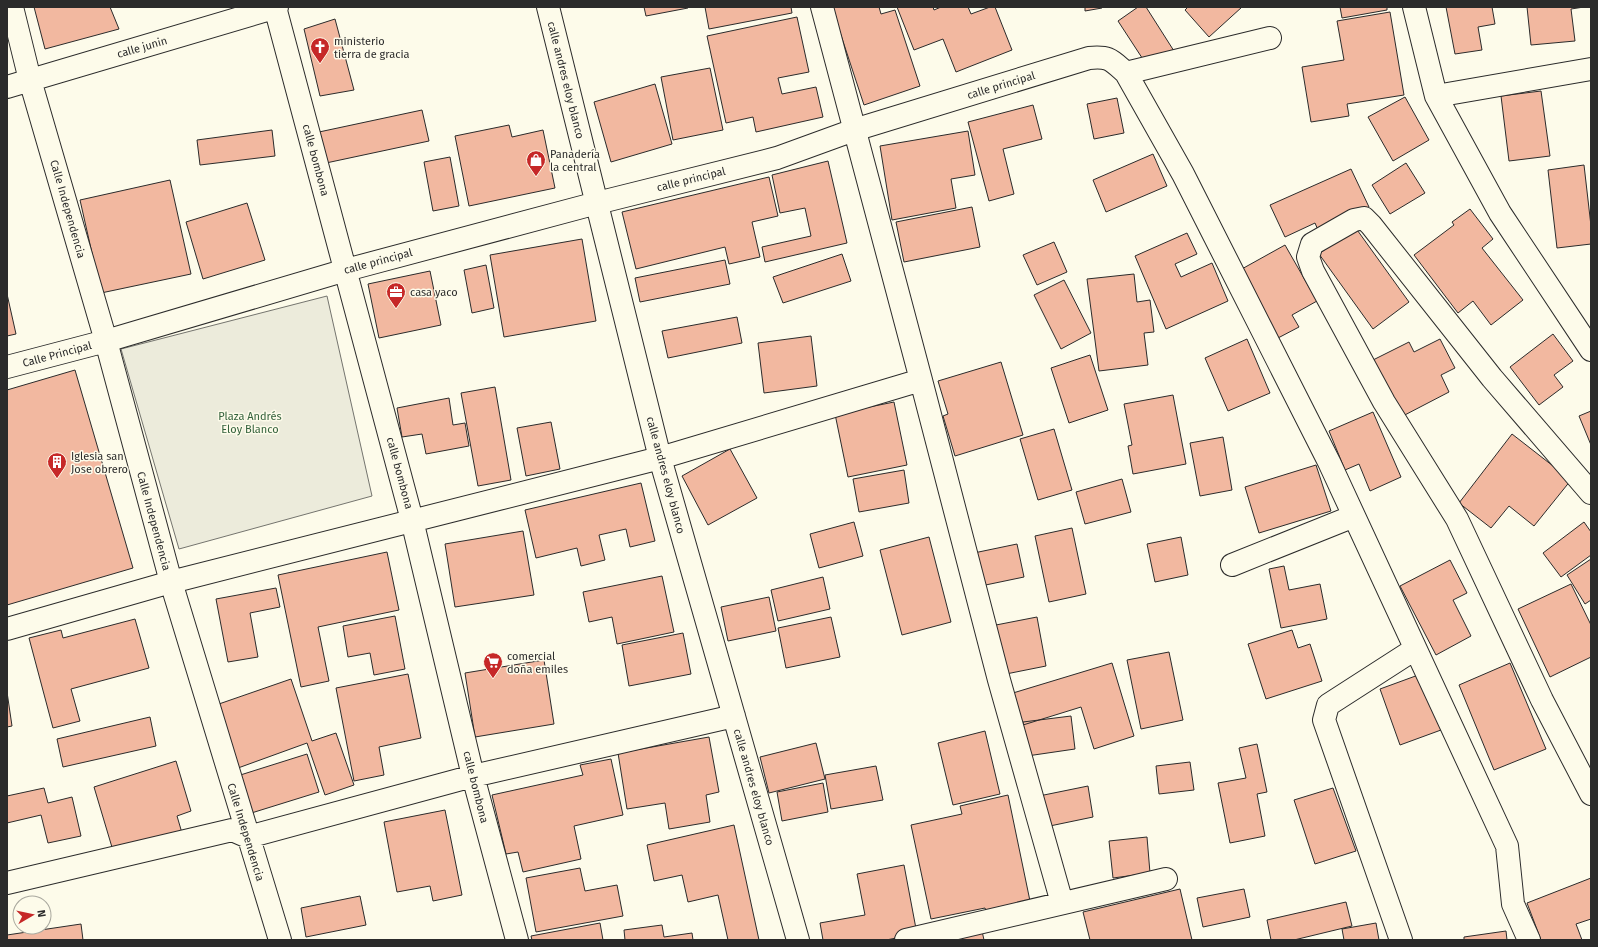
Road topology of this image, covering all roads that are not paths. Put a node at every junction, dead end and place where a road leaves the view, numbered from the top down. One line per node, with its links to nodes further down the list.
1 (12, 7): 9 (street, Calle Independencia)
2 (276, 7): 9 (street, calle junin); 14 (street, calle bombona)
3 (548, 7): 13 (street, calle andres eloy blanco)
4 (822, 7): 12 (street)
5 (1414, 7): 11 (street)
6 (1270, 38): 8 (street)
7 (1591, 69): 11 (street)
8 (1126, 73): 12 (street, calle principal); 21 (street)
9 (30, 80): 10 (street, calle junin); 15 (street, Calle Independencia)
10 (7, 87)
11 (1436, 96): 16 (street)
12 (854, 130): 13 (street, calle principal); 18 (street)
13 (597, 203): 14 (street, calle principal); 19 (street, calle andres eloy blanco)
14 (346, 270): 15 (street, calle principal); 22 (street, calle bombona)
15 (106, 341): 17 (street, Calle Principal); 24 (street, Calle Independencia)
16 (1591, 350)
17 (7, 367)
18 (921, 380): 19 (street); 33 (street)
19 (660, 458): 22 (street); 27 (street, calle andres eloy blanco)
20 (1591, 493): 29 (street)
21 (1354, 516): 23 (street); 26 (street)
22 (412, 520): 24 (street); 28 (street, calle bombona)
23 (1232, 564)
24 (171, 582): 25 (street); 30 (street, Calle Independencia)
25 (7, 629)
26 (1415, 649): 38 (street); 39 (street)
27 (734, 716): 28 (street); 36 (street, calle andres eloy blanco)
28 (472, 776): 30 (street); 35 (street, calle bombona)
29 (1591, 794)
30 (248, 836): 32 (street); 34 (street, Calle Independencia)
31 (1166, 879): 33 (street)
32 (7, 883)
33 (1062, 903): 37 (street)
34 (280, 940)
35 (517, 940)
36 (798, 940)
37 (906, 940)
38 (1401, 940)
39 (1529, 940)

